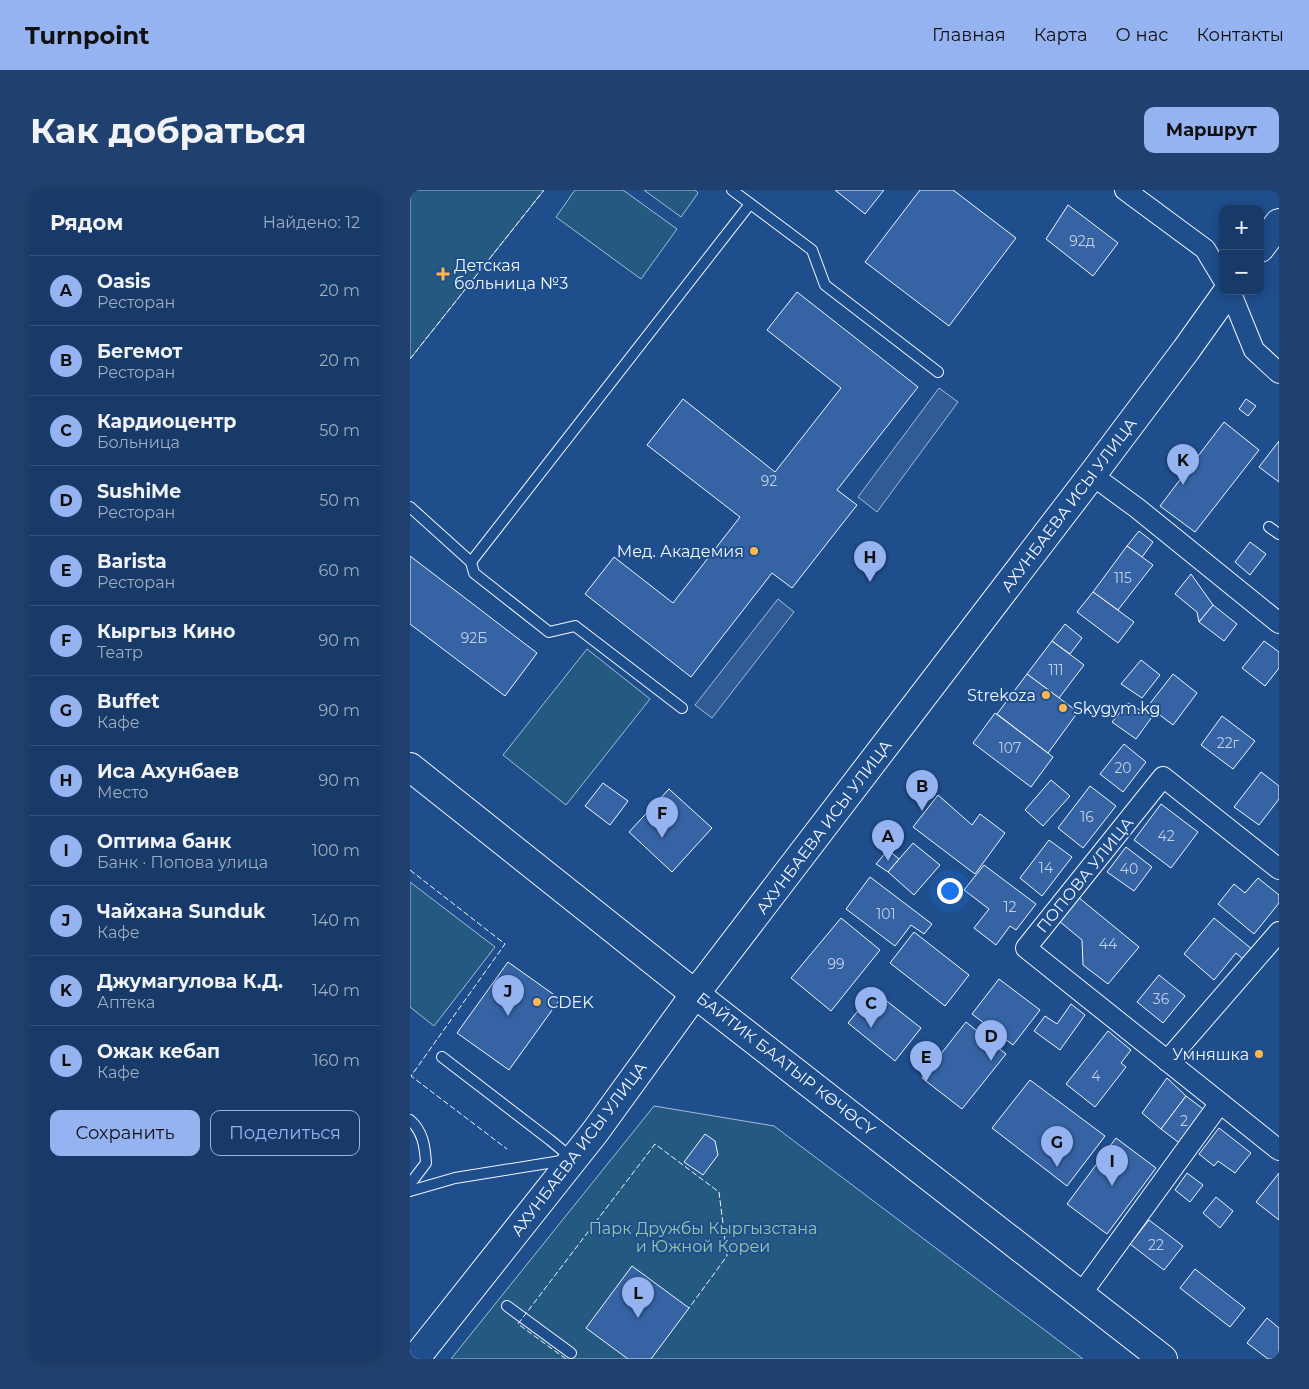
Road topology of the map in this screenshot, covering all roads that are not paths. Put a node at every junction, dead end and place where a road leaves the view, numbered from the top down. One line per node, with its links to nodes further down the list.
1 (732, 190): 3 (lane)
2 (1124, 190): 6 (street)
3 (750, 204): 9 (lane); 15 (lane)
4 (1279, 223): 5 (main road)
5 (1264, 243)
6 (1219, 272)
7 (1226, 295): 11 (main road, АХУНБАЕВА ИСЫ УЛИЦА)
8 (1231, 295): 10 (street)
9 (938, 372)
10 (1279, 373)
11 (1092, 475): 16 (street); 21 (main road, АХУНБАЕВА ИСЫ УЛИЦА)
12 (410, 507): 15 (lane)
13 (1269, 526): 14 (lane)
14 (1279, 534)
15 (471, 562): 17 (lane)
16 (1279, 623)
17 (682, 708)
18 (410, 767): 21 (main road, БАЙТИК БААТЫР КӨЧӨСҮ)
19 (1279, 869): 23 (street, ПОПОВА УЛИЦА)
20 (1279, 932): 23 (street)
21 (695, 994): 27 (main road, АХУНБАЕВА ИСЫ УЛИЦА); 30 (main road, БАЙТИК БААТЫР КӨЧӨСҮ)
22 (442, 1057): 27 (lane)
23 (1167, 1061): 24 (street, ПОПОВА УЛИЦА)
24 (1220, 1103): 26 (street, ПОПОВА УЛИЦА); 30 (street)
25 (410, 1120): 28 (lane)
26 (1276, 1142)
27 (573, 1159): 29 (lane); 33 (main road, АХУНБАЕВА ИСЫ УЛИЦА)
28 (410, 1184)
29 (410, 1191)
30 (1081, 1294): 34 (main road, БАЙТИК БААТЫР КӨЧӨСҮ)
31 (507, 1306): 32 (lane)
32 (571, 1353)
33 (415, 1359)
34 (1163, 1359)

